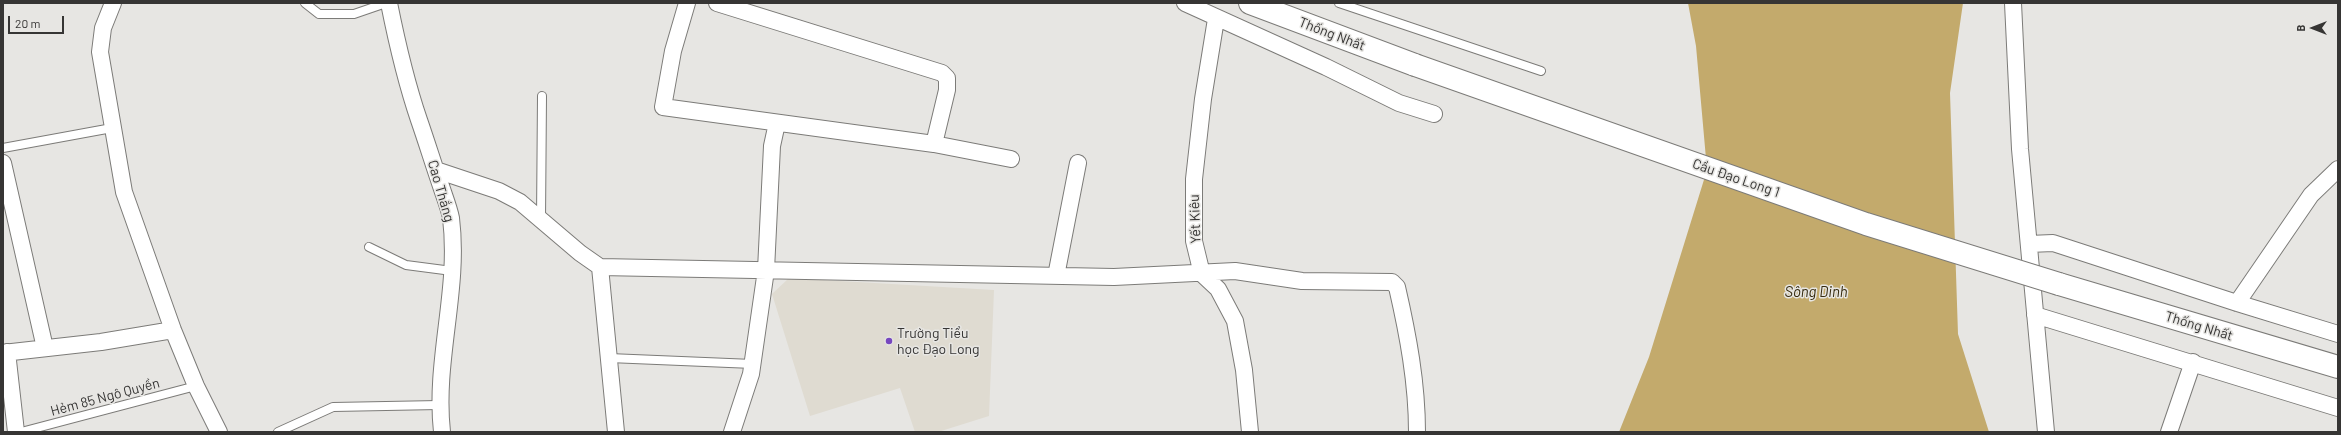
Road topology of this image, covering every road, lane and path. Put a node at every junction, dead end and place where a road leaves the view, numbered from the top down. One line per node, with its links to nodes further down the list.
1 (113, 3): 17 (street)
2 (305, 3): 3 (lane)
3 (386, 3)
4 (389, 3): 24 (street, Cao Thắng)
5 (687, 3): 16 (street)
6 (717, 3): 18 (street)
7 (1185, 3): 11 (street)
8 (1250, 3): 12 (main road, Thống Nhất)
9 (1339, 3): 13 (lane)
10 (2014, 3): 26 (street)
11 (1216, 19): 15 (street); 31 (street, Yết Kiêu)
12 (1415, 65): 33 (main road, Cầu Đạo Long 1, bridge)
13 (1541, 71)
14 (542, 96): 25 (lane)
15 (1434, 114)
16 (777, 123): 18 (street); 29 (street)
17 (112, 128): 19 (lane); 36 (street)
18 (934, 144): 20 (street)
19 (3, 148)
20 (1011, 159)
21 (3, 163): 38 (street)
22 (1078, 163): 32 (street)
23 (2338, 169): 34 (street)
24 (436, 170): 25 (street); 30 (street, Cao Thắng)
25 (541, 220): 28 (street)
26 (2029, 244): 34 (street); 35 (street)
27 (369, 247): 30 (lane)
28 (600, 267): 29 (street); 40 (street)
29 (766, 270): 32 (street); 42 (street)
30 (452, 271): 45 (street, Cao Thắng)
31 (1202, 274): 32 (street); 55 (street); 56 (street)
32 (1056, 276)
33 (2059, 284): 43 (main road, Thống Nhất)
34 (2237, 303): 37 (street)
35 (2035, 315): 41 (street); 57 (street)
36 (173, 330): 38 (street); 44 (street)
37 (2338, 334)
38 (45, 348): 39 (street)
39 (5, 352): 48 (street)
40 (609, 358): 42 (lane); 53 (street)
41 (2193, 362): 46 (street); 58 (street)
42 (753, 364): 54 (street)
43 (2338, 367)
44 (196, 386): 47 (lane, Hẻm 85 Ngô Quyền); 50 (street)
45 (439, 405): 51 (lane); 52 (street, Cao Thắng)
46 (2338, 408)
47 (47, 429): 49 (lane, Hẻm 85 Ngô Quyền)
48 (16, 432)
49 (21, 432)
50 (219, 432)
51 (278, 432)
52 (442, 432)
53 (616, 432)
54 (732, 432)
55 (1250, 432)
56 (1417, 432)
57 (2046, 432)
58 (2169, 432)

